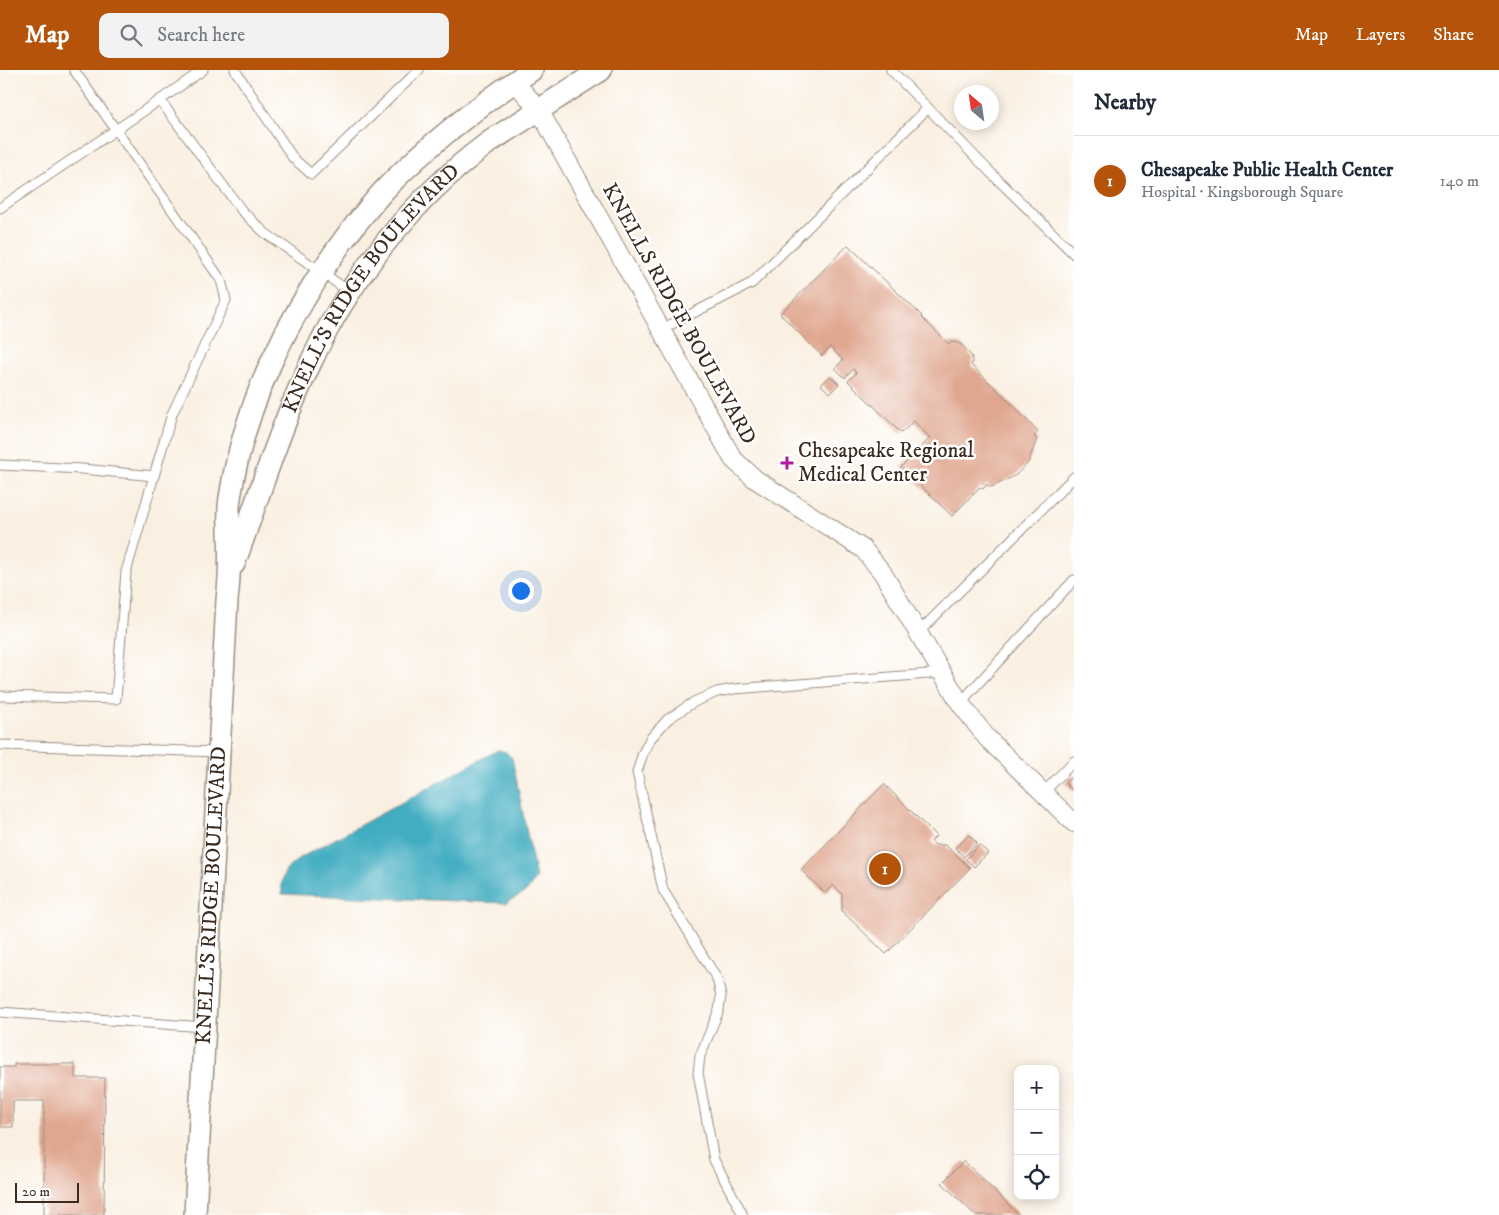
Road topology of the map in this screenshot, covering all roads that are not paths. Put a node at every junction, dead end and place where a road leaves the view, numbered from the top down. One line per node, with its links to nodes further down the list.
1 (74, 70): 12 (lane)
2 (203, 70): 9 (lane)
3 (235, 70): 4 (lane)
4 (419, 70)
5 (532, 70): 8 (street, KNELL'S RIDGE BOULEVARD)
6 (601, 70): 11 (street, KNELL'S RIDGE BOULEVARD)
7 (891, 70): 10 (lane)
8 (513, 79): 11 (street, KNELLS RIDGE BOULEVARD); 15 (street, KNELL'S RIDGE BOULEVARD)
9 (160, 100): 12 (lane); 15 (lane)
10 (928, 108): 14 (lane); 17 (lane)
11 (539, 110): 16 (street, KNELL'S RIDGE BOULEVARD); 17 (street, KNELLS RIDGE BOULEVARD)
12 (117, 129): 13 (lane); 19 (lane)
13 (0, 208)
14 (1074, 254)
15 (321, 273): 16 (lane); 21 (street, KNELL'S RIDGE BOULEVARD)
16 (350, 292): 21 (street, KNELL'S RIDGE BOULEVARD)
17 (660, 330): 23 (street, KNELLS RIDGE BOULEVARD)
18 (0, 465): 19 (lane)
19 (154, 476): 25 (lane)
20 (1074, 477): 23 (lane)
21 (230, 576): 28 (street, KNELL'S RIDGE BOULEVARD)
22 (1074, 580): 26 (lane)
23 (918, 633): 24 (street, KNELLS RIDGE BOULEVARD)
24 (942, 672): 26 (street, KNELLS RIDGE BOULEVARD); 35 (lane)
25 (0, 696)
26 (960, 703): 30 (street, KNELLS RIDGE BOULEVARD)
27 (0, 745): 28 (lane)
28 (219, 752): 33 (street, KNELL'S RIDGE BOULEVARD)
29 (1074, 761): 30 (lane)
30 (1043, 793): 31 (street, KNELLS RIDGE BOULEVARD)
31 (1074, 823)
32 (0, 1012): 33 (lane)
33 (204, 1027): 34 (street, KNELL'S RIDGE BOULEVARD)
34 (194, 1215)
35 (744, 1215)

